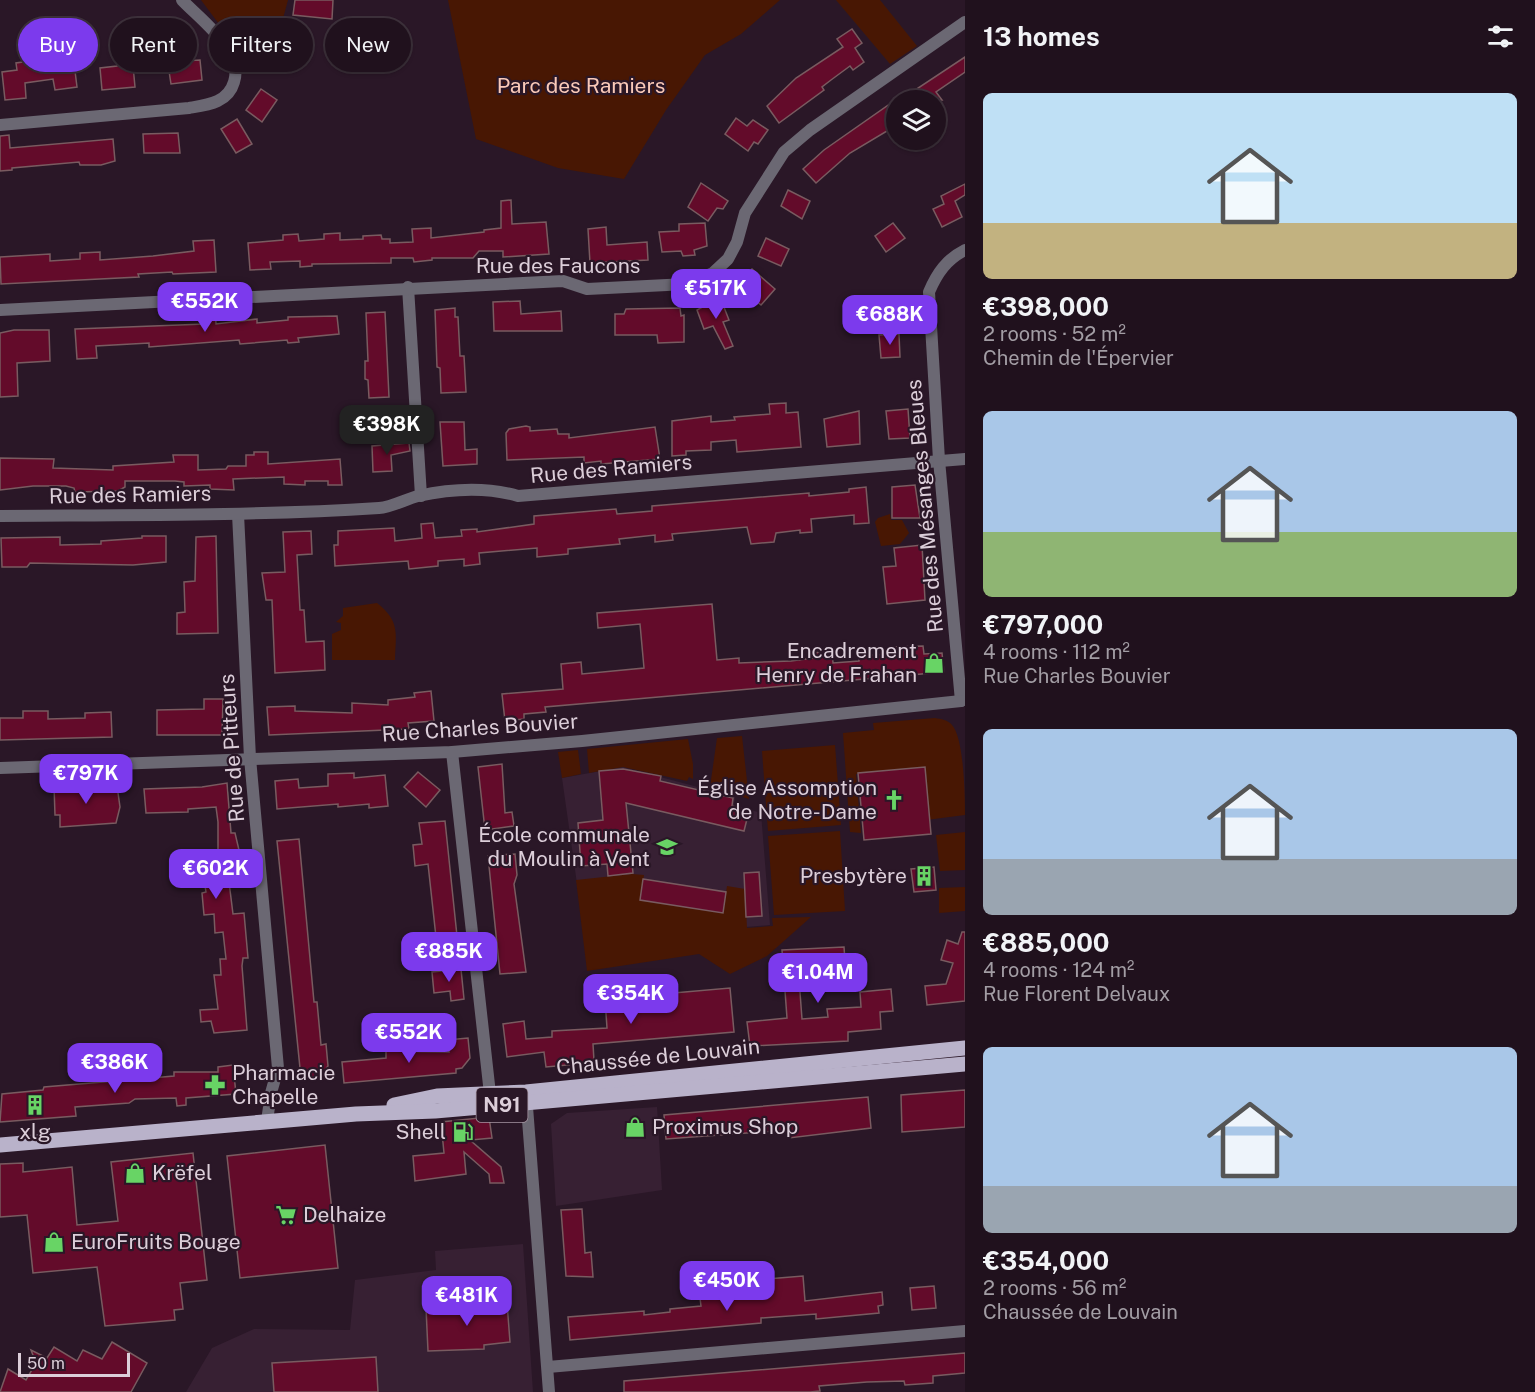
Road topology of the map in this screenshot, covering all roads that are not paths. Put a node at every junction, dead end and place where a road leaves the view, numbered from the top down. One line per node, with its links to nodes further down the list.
1 (182, 0): 3 (street)
2 (965, 22): 5 (street, Rue des Faucons)
3 (0, 125)
4 (965, 250): 8 (street, Rue des Mésanges Bleues)
5 (408, 287): 6 (street, Rue des Faucons); 9 (street)
6 (0, 310)
7 (965, 459): 8 (street, Rue des Ramiers)
8 (939, 460): 9 (street, Rue des Ramiers); 12 (street, Rue des Mésanges Bleues)
9 (421, 496): 10 (street, Rue des Ramiers)
10 (238, 514): 11 (street, Rue des Ramiers); 14 (street, Rue de Pitteurs)
11 (0, 516)
12 (963, 704): 13 (street, Rue Charles Bouvier)
13 (452, 752): 14 (street, Rue Charles Bouvier); 19 (street)
14 (250, 758): 15 (street, Rue Charles Bouvier); 20 (street, Rue de Pitteurs)
15 (0, 768)
16 (965, 1048): 18 (main road, Chaussée de Louvain / N91)
17 (965, 1064): 18 (main road, Chaussée de Louvain / N91)
18 (526, 1097): 19 (main road, Chaussée de Louvain / N91); 23 (street)
19 (491, 1101): 20 (main road, Chaussée de Louvain / N91)
20 (267, 1121): 21 (main road, Chaussée de Louvain / N91)
21 (0, 1145)
22 (965, 1331): 23 (street)
23 (548, 1367): 24 (street)
24 (549, 1392)

